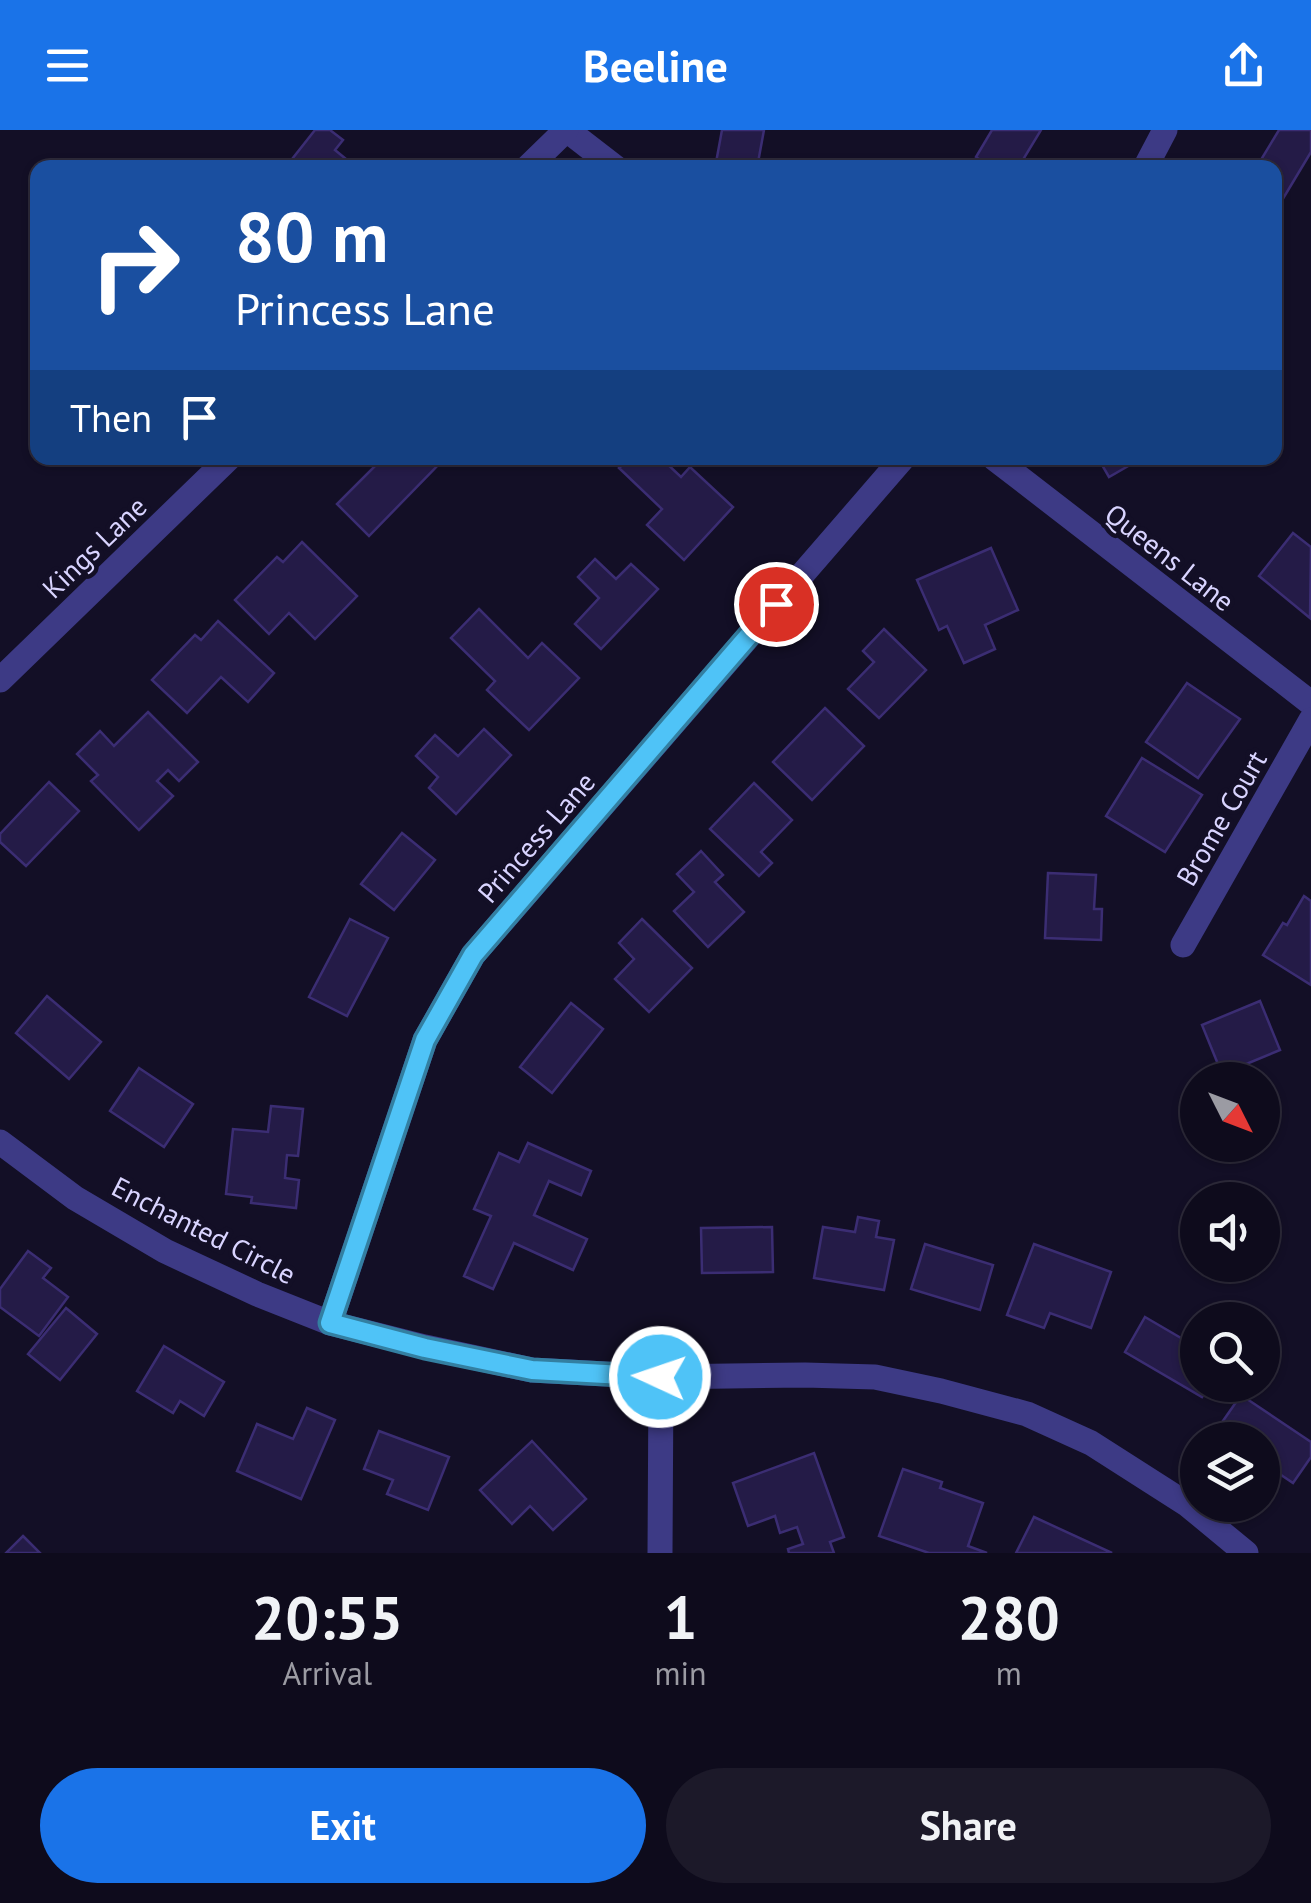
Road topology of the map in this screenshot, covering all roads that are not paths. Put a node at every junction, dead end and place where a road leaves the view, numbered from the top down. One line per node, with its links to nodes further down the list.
1 (566, 130): 3 (street); 4 (street)
2 (1165, 130): 5 (street)
3 (535, 160)
4 (605, 160)
5 (1149, 160)
6 (222, 465): 9 (street, Kings Lane)
7 (897, 465): 14 (street, Princess Lane)
8 (1003, 465): 10 (street, Queens Lane)
9 (0, 680)
10 (1311, 703)
11 (1311, 720): 12 (street, Brome Court)
12 (1183, 945)
13 (0, 1142): 14 (street, Enchanted Circle)
14 (330, 1323): 15 (street, Enchanted Circle)
15 (660, 1377): 16 (street); 17 (street, Enchanted Circle)
16 (660, 1553)
17 (1246, 1553)

